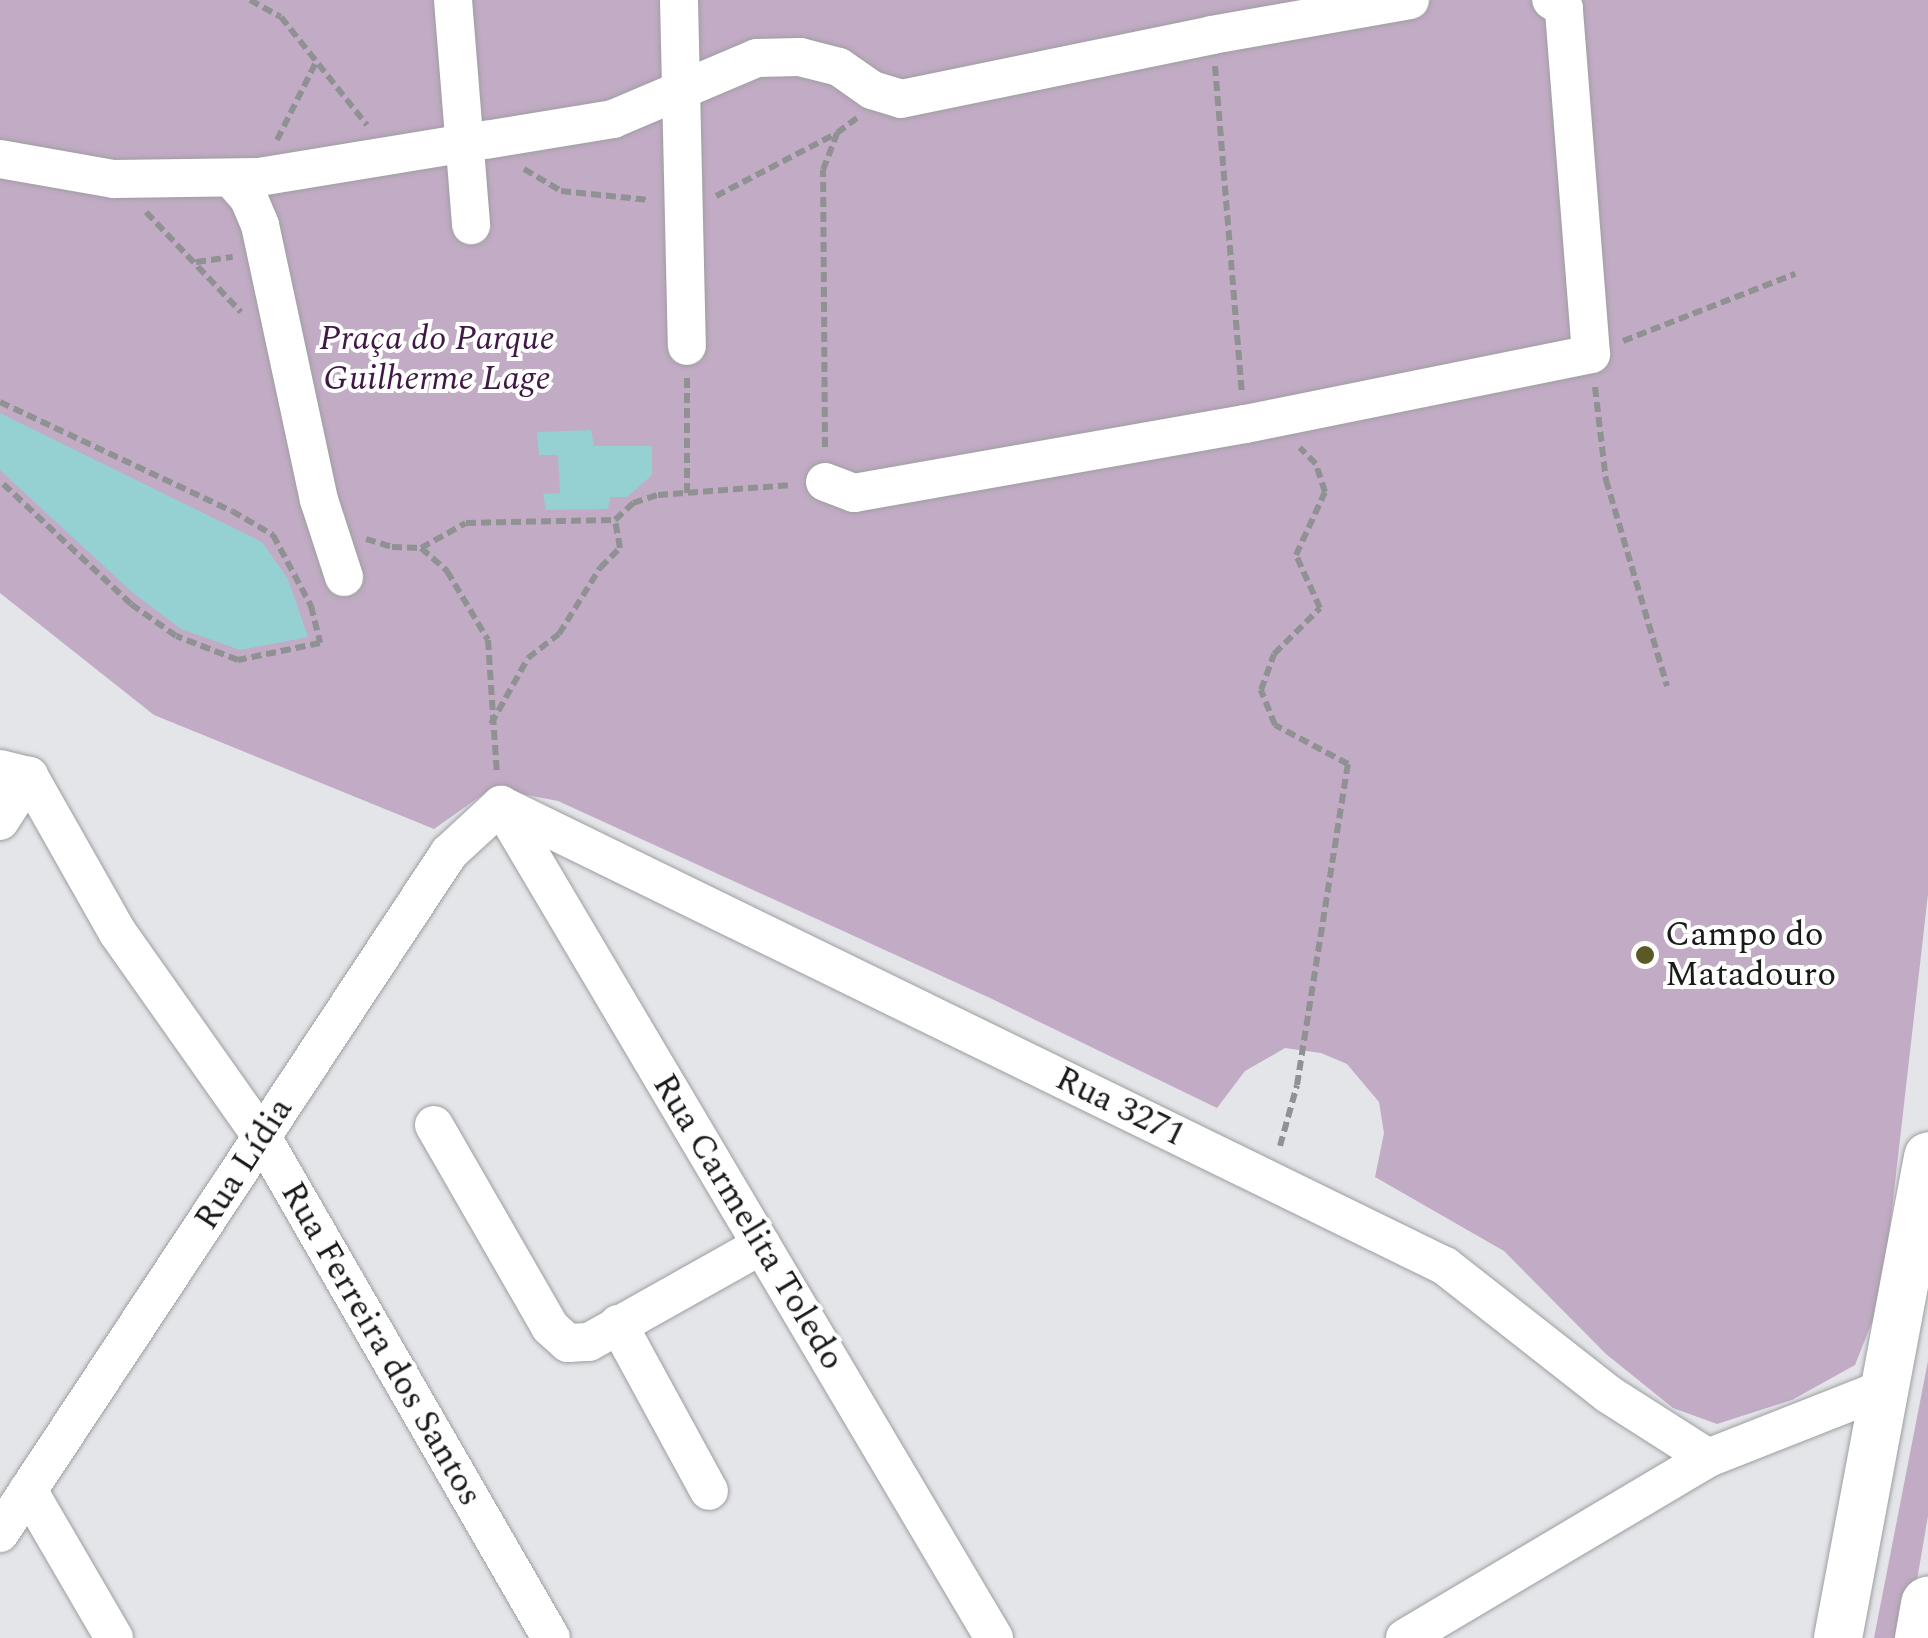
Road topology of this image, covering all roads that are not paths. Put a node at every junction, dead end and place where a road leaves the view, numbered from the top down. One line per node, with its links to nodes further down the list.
1 (453, 0): 6 (street)
2 (679, 0): 5 (street)
3 (1410, 0): 5 (street)
4 (1551, 0): 11 (street)
5 (683, 93): 6 (street); 10 (street)
6 (463, 141): 8 (street); 9 (street)
7 (0, 159): 8 (street)
8 (245, 178): 12 (street)
9 (471, 225)
10 (687, 346)
11 (825, 482)
12 (344, 577)
13 (14, 772): 15 (street); 17 (street, Rua Ferreira dos Santos)
14 (501, 805): 17 (street, Rua Lídia); 19 (street, Rua Carmelita Toledo); 22 (street, Rua 3271)
15 (0, 821)
16 (434, 1125): 20 (street)
17 (262, 1137): 23 (street, Rua Lídia); 28 (street, Rua Ferreira dos Santos)
18 (1928, 1156): 21 (main road)
19 (762, 1245): 20 (street); 29 (street, Rua Carmelita Toledo)
20 (618, 1324): 24 (street)
21 (1888, 1387): 22 (street); 31 (main road)
22 (1708, 1458): 30 (street)
23 (28, 1490): 25 (street, Rua Lídia); 27 (street)
24 (709, 1491)
25 (0, 1534)
26 (1928, 1604): 32 (highway)
27 (114, 1638)
28 (551, 1638)
29 (994, 1638)
30 (1405, 1638)
31 (1838, 1638)
32 (1922, 1638)

